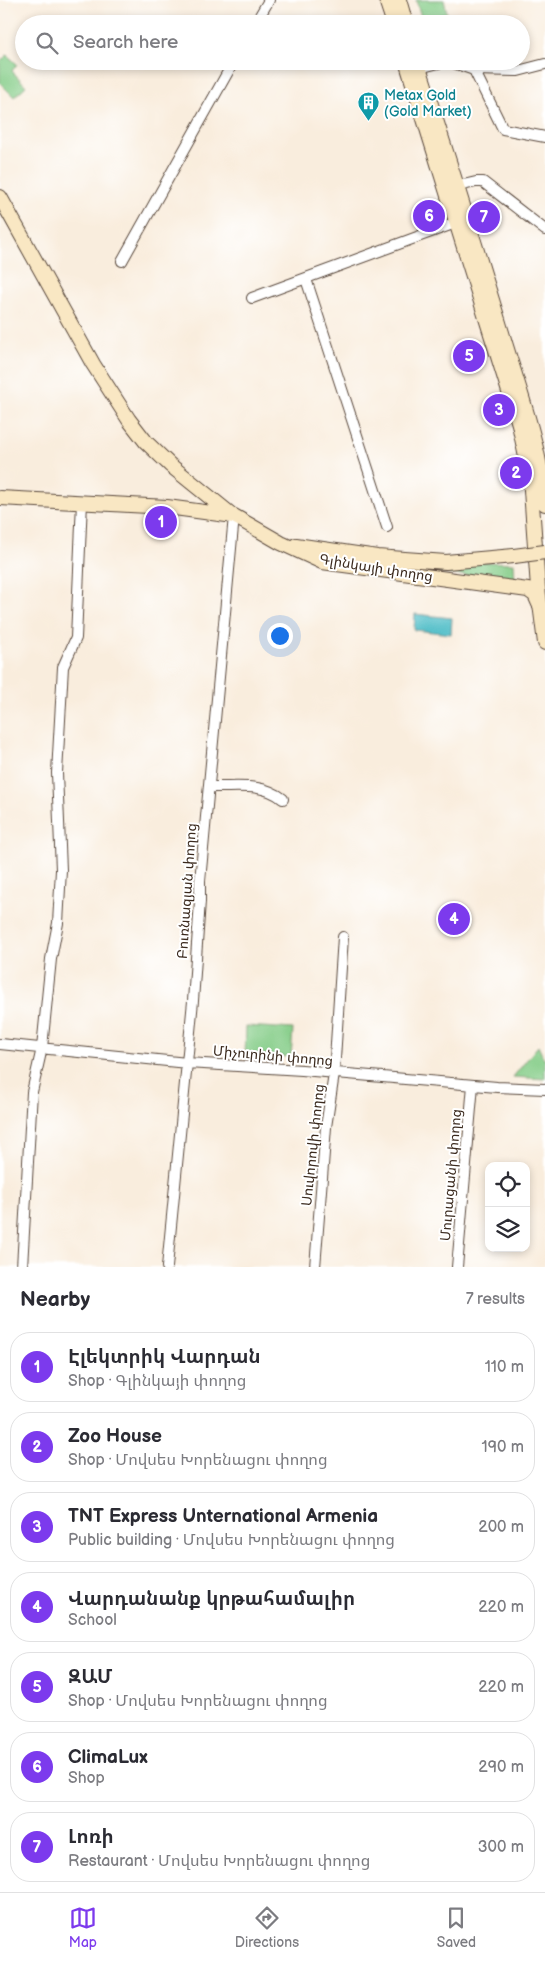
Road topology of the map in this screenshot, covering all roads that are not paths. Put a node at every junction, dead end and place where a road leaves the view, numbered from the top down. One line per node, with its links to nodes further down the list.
1 (269, 0): 4 (street)
2 (386, 0): 5 (main road)
3 (398, 0): 6 (main road)
4 (260, 15)
5 (391, 15)
6 (403, 15)
7 (545, 64): 8 (street)
8 (530, 68)
9 (229, 70): 18 (street)
10 (415, 70): 14 (main road)
11 (474, 70): 12 (street); 13 (street)
12 (522, 70)
13 (545, 137)
14 (452, 187): 16 (main road); 17 (street); 21 (main road)
15 (0, 198): 25 (main road)
16 (458, 222): 19 (street); 29 (main road)
17 (545, 230)
18 (122, 262)
19 (306, 279): 20 (street); 26 (street)
20 (252, 298)
21 (545, 489): 24 (main road)
22 (0, 498): 23 (main road, Գլինկայի փողոց)
23 (82, 502): 25 (main road, Գլինկայի փողոց); 36 (street)
24 (545, 504)
25 (234, 516): 27 (main road, Գլինկայի փողոց); 32 (street, Բուռնազյան փողոց)
26 (387, 527)
27 (281, 543): 28 (main road, bridge); 30 (main road, Գլինկայի փողոց)
28 (545, 552)
29 (542, 589): 30 (main road)
30 (541, 610): 31 (main road)
31 (545, 643)
32 (210, 787): 33 (street); 37 (street, Բուռնազյան փողոց)
33 (283, 799)
34 (343, 937): 38 (street, Սուվորովի փողոց)
35 (0, 1044): 36 (street, Միչուրինի փողոց)
36 (42, 1048): 37 (street, Միչուրինի փողոց); 41 (street)
37 (187, 1063): 38 (street, Միչուրինի փողոց); 42 (street, Բուռնազյան փողոց)
38 (334, 1074): 39 (street, Միչուրինի փողոց); 43 (street, Սուվորովի փողոց)
39 (473, 1085): 40 (street, Միչուրինի փողոց); 44 (street, Մուրացանի փողոց)
40 (545, 1090)
41 (22, 1267)
42 (167, 1267)
43 (315, 1267)
44 (457, 1267)

